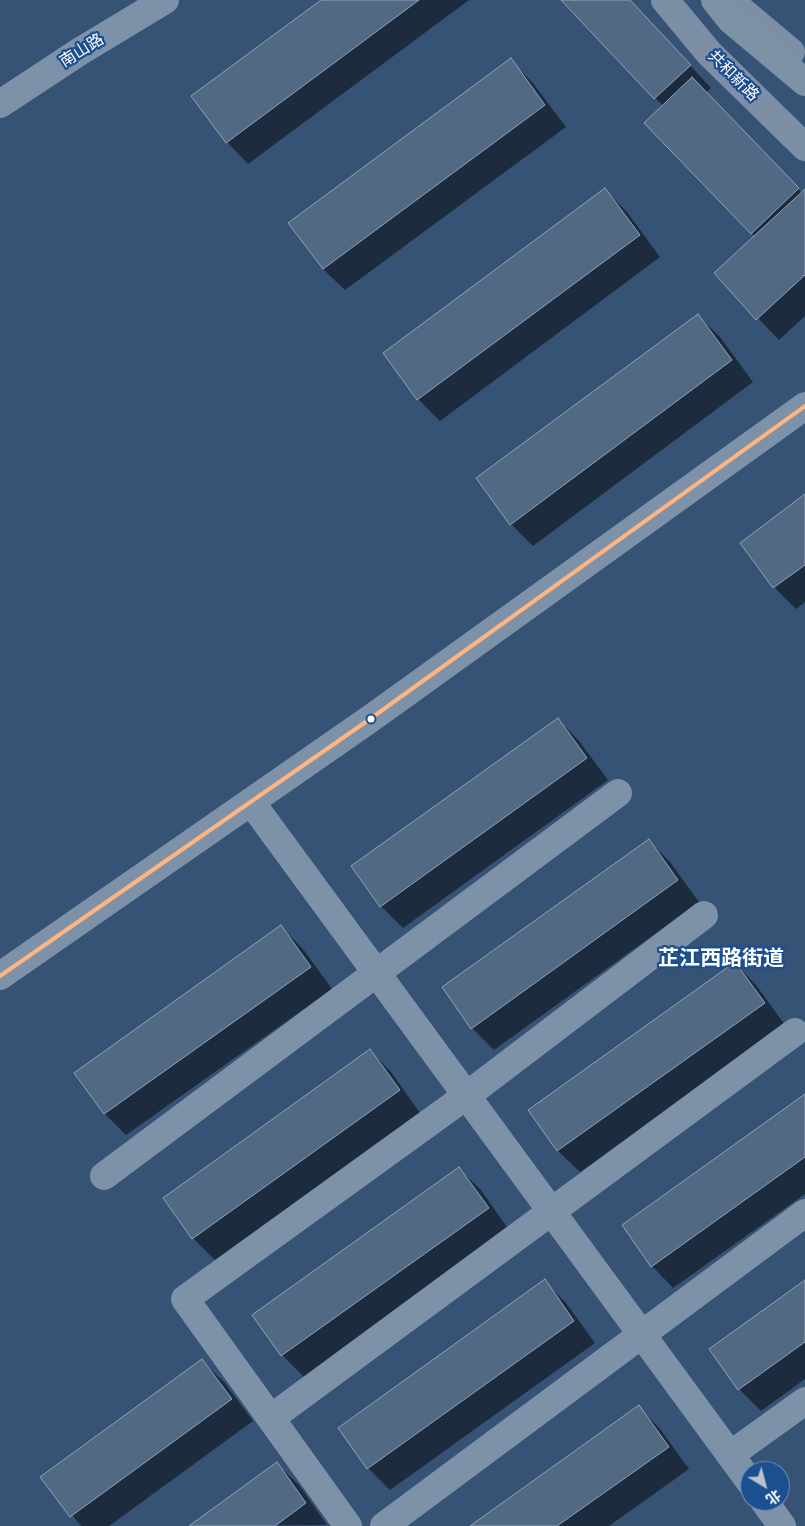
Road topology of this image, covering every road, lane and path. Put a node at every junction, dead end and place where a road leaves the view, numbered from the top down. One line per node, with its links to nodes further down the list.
1 (165, 0): 7 (street, 南山路)
2 (665, 0): 8 (main road, 共和新路)
3 (715, 0): 6 (highway)
4 (729, 0): 5 (main road)
5 (805, 64)
6 (805, 82)
7 (0, 104)
8 (805, 148)
9 (805, 406): 11 (street)
10 (618, 793): 13 (street)
11 (251, 802): 13 (street); 14 (street)
12 (704, 914): 16 (street)
13 (376, 973): 16 (street); 17 (street)
14 (0, 976)
15 (795, 1032): 18 (street)
16 (466, 1096): 18 (street); 22 (street)
17 (104, 1176)
18 (552, 1211): 20 (street); 22 (street)
19 (805, 1213): 20 (street)
20 (642, 1334): 23 (street); 27 (street)
21 (805, 1401): 23 (street)
22 (271, 1418): 26 (street)
23 (730, 1455): 24 (street)
24 (740, 1468)
25 (771, 1511): 28 (street)
26 (348, 1526)
27 (384, 1526)
28 (782, 1526)

